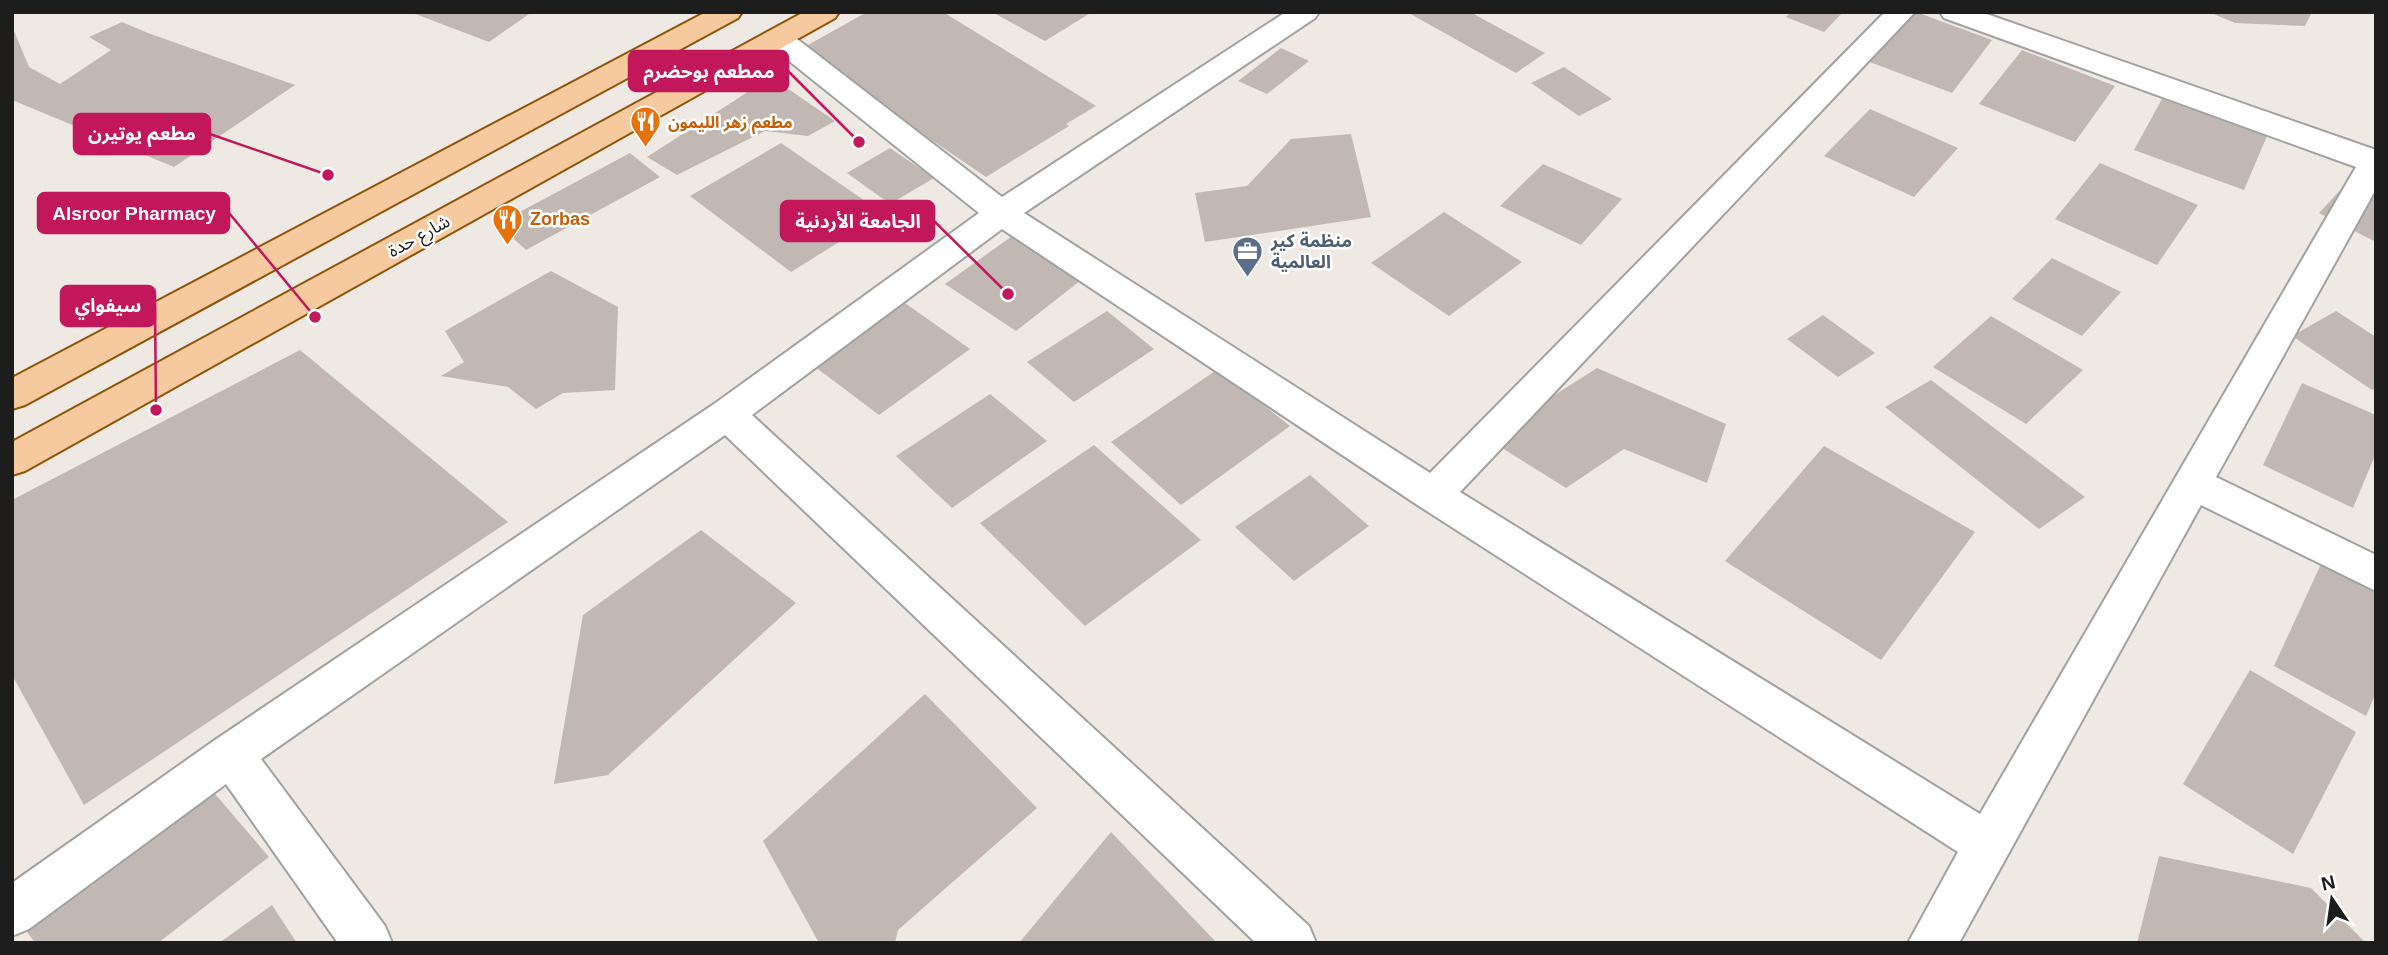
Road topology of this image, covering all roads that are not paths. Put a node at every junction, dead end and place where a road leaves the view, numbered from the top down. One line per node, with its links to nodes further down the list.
1 (728, 12): 9 (main road)
2 (825, 12): 6 (main road, شارع حدة)
3 (1305, 12): 8 (street)
4 (1901, 12): 13 (street)
5 (1954, 12): 7 (street)
6 (778, 38): 8 (street); 11 (main road, شارع حدة)
7 (2375, 161): 12 (street)
8 (1001, 213): 10 (street); 13 (street)
9 (12, 395)
10 (727, 414): 15 (street); 19 (street)
11 (12, 460)
12 (2192, 483): 14 (street); 16 (street)
13 (1433, 495): 16 (street)
14 (2376, 575)
15 (231, 754): 17 (street); 18 (street)
16 (1987, 845): 20 (street)
17 (12, 912)
18 (368, 943)
19 (1292, 943)
20 (1933, 943)

